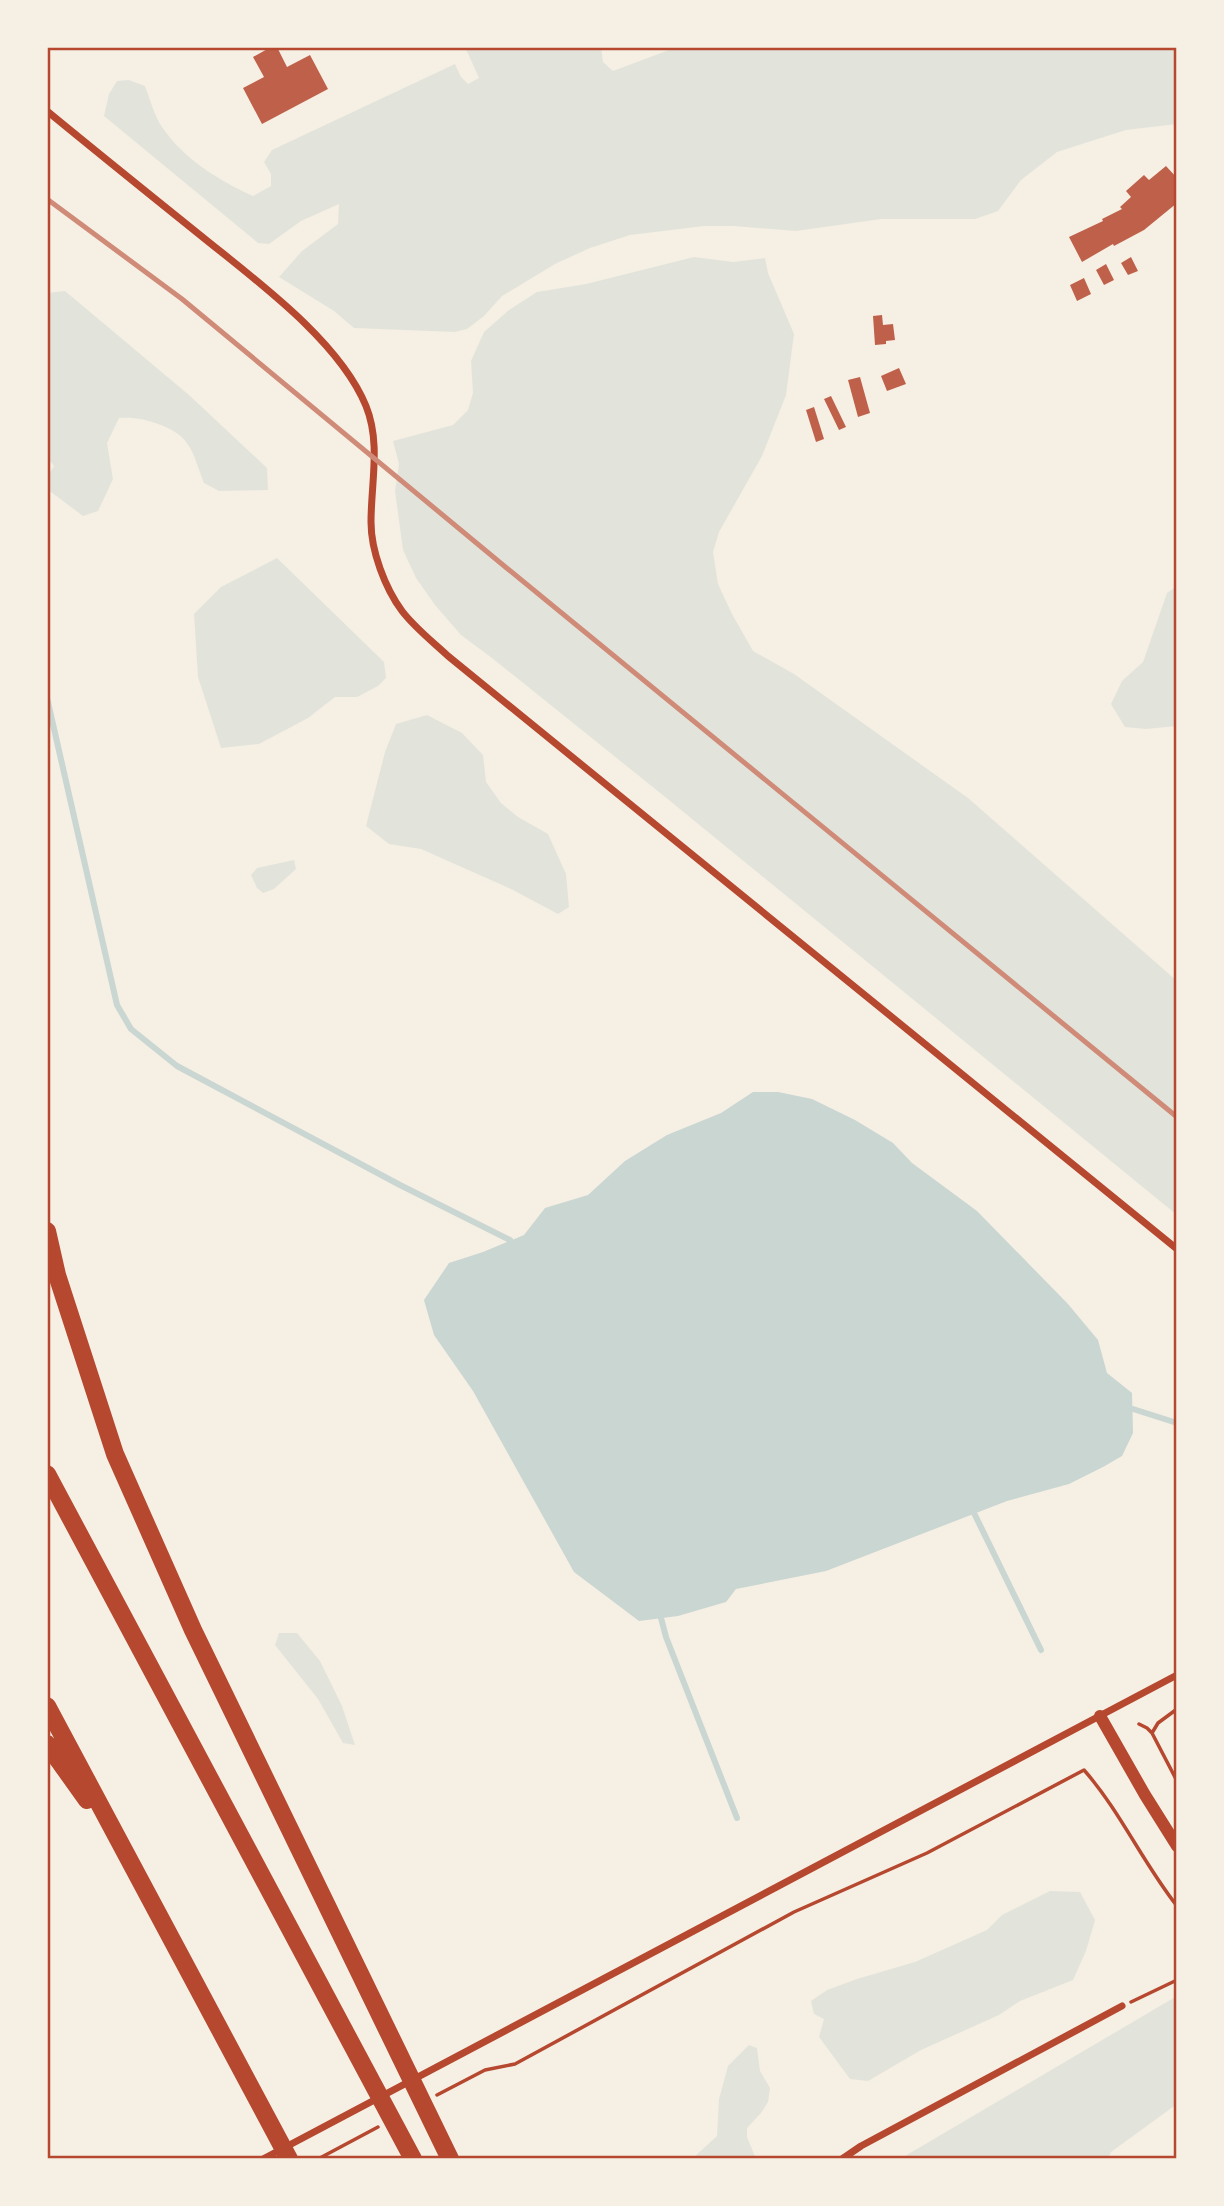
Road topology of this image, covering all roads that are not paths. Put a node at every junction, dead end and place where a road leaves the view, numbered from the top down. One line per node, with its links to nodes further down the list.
1 (47, 111): 3 (street)
2 (47, 1231): 15 (highway)
3 (1177, 1249)
4 (47, 1474): 14 (highway)
5 (1177, 1675): 7 (street)
6 (47, 1706): 10 (highway)
7 (1100, 1716): 9 (street); 12 (street)
8 (47, 1744): 10 (highway)
9 (1177, 1846)
10 (128, 1857): 13 (highway)
11 (1122, 2006): 16 (street)
12 (263, 2159)
13 (289, 2159)
14 (413, 2159)
15 (450, 2159)
16 (842, 2159)

